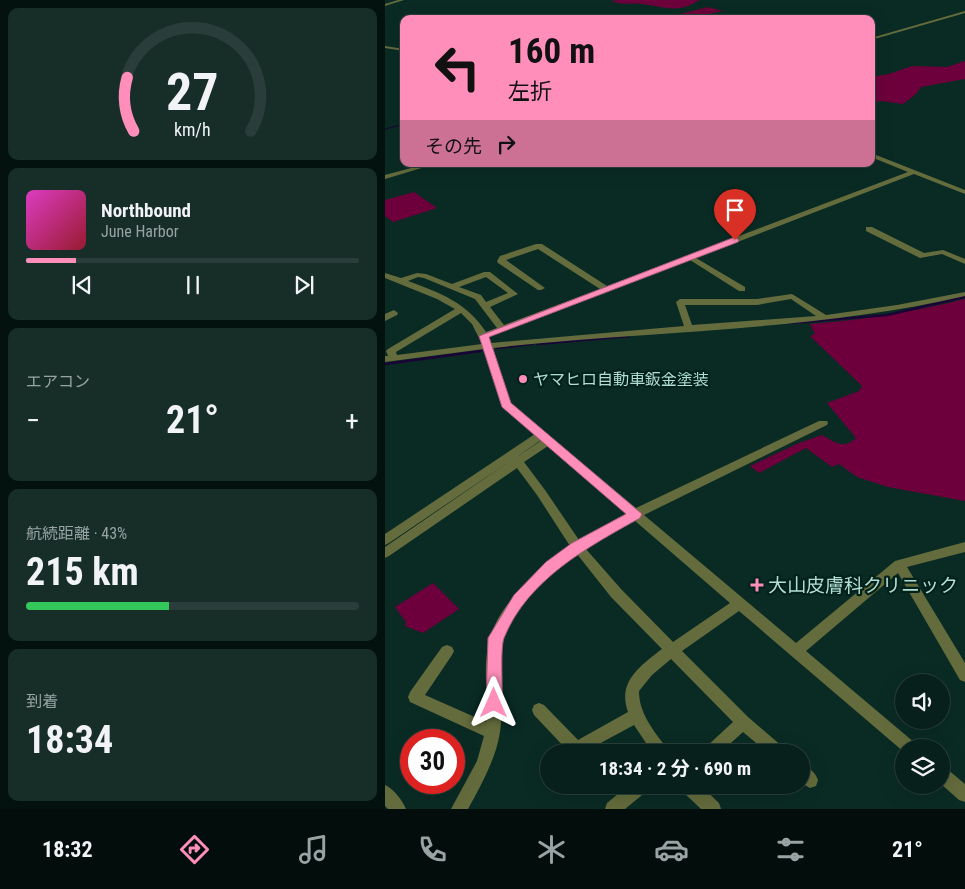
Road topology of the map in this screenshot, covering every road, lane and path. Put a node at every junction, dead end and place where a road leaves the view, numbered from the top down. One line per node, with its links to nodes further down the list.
1 (402, 0): 2 (street)
2 (385, 5)
3 (965, 12): 4 (street)
4 (875, 38)
5 (385, 47): 6 (street)
6 (400, 49)
7 (875, 157): 9 (street)
8 (422, 167): 10 (street)
9 (914, 172): 11 (street); 13 (street)
10 (385, 178)
11 (965, 192)
12 (869, 229): 14 (street)
13 (690, 257): 19 (street); 20 (street)
14 (965, 262)
15 (385, 275): 16 (street)
16 (401, 281): 17 (street); 23 (street)
17 (453, 286): 22 (street); 22 (street)
18 (541, 288): 19 (street)
19 (605, 289): 28 (street)
20 (742, 290)
21 (965, 294): 25 (street)
22 (485, 306): 28 (street)
23 (462, 309): 29 (street); 30 (street)
24 (393, 313): 26 (street)
25 (824, 317): 27 (street); 27 (street)
26 (385, 318)
27 (689, 328): 29 (street)
28 (502, 329): 29 (street)
29 (485, 340): 30 (street); 32 (street)
30 (389, 359)
31 (823, 424): 34 (street)
32 (545, 438): 33 (street); 34 (street); 35 (street)
33 (517, 461): 36 (street); 38 (street)
34 (635, 514): 36 (street); 40 (street)
35 (385, 540)
36 (577, 547): 41 (street); 48 (street)
37 (965, 547): 39 (street)
38 (385, 552)
39 (899, 564): 43 (street); 44 (street)
40 (739, 604): 41 (street); 43 (street)
41 (672, 650): 46 (street); 47 (street)
42 (447, 651): 48 (street)
43 (796, 651): 49 (street)
44 (965, 676)
45 (539, 710): 46 (street)
46 (637, 715): 50 (street)
47 (743, 722): 51 (street); 52 (street)
48 (492, 732): 59 (street)
49 (899, 739)
50 (656, 744)
51 (720, 744)
52 (769, 744)
53 (950, 782): 57 (street)
54 (385, 794): 58 (street)
55 (630, 794): 60 (street)
56 (698, 794): 61 (street)
57 (965, 794)
58 (398, 809)
59 (459, 809)
60 (613, 809)
61 (713, 809)

